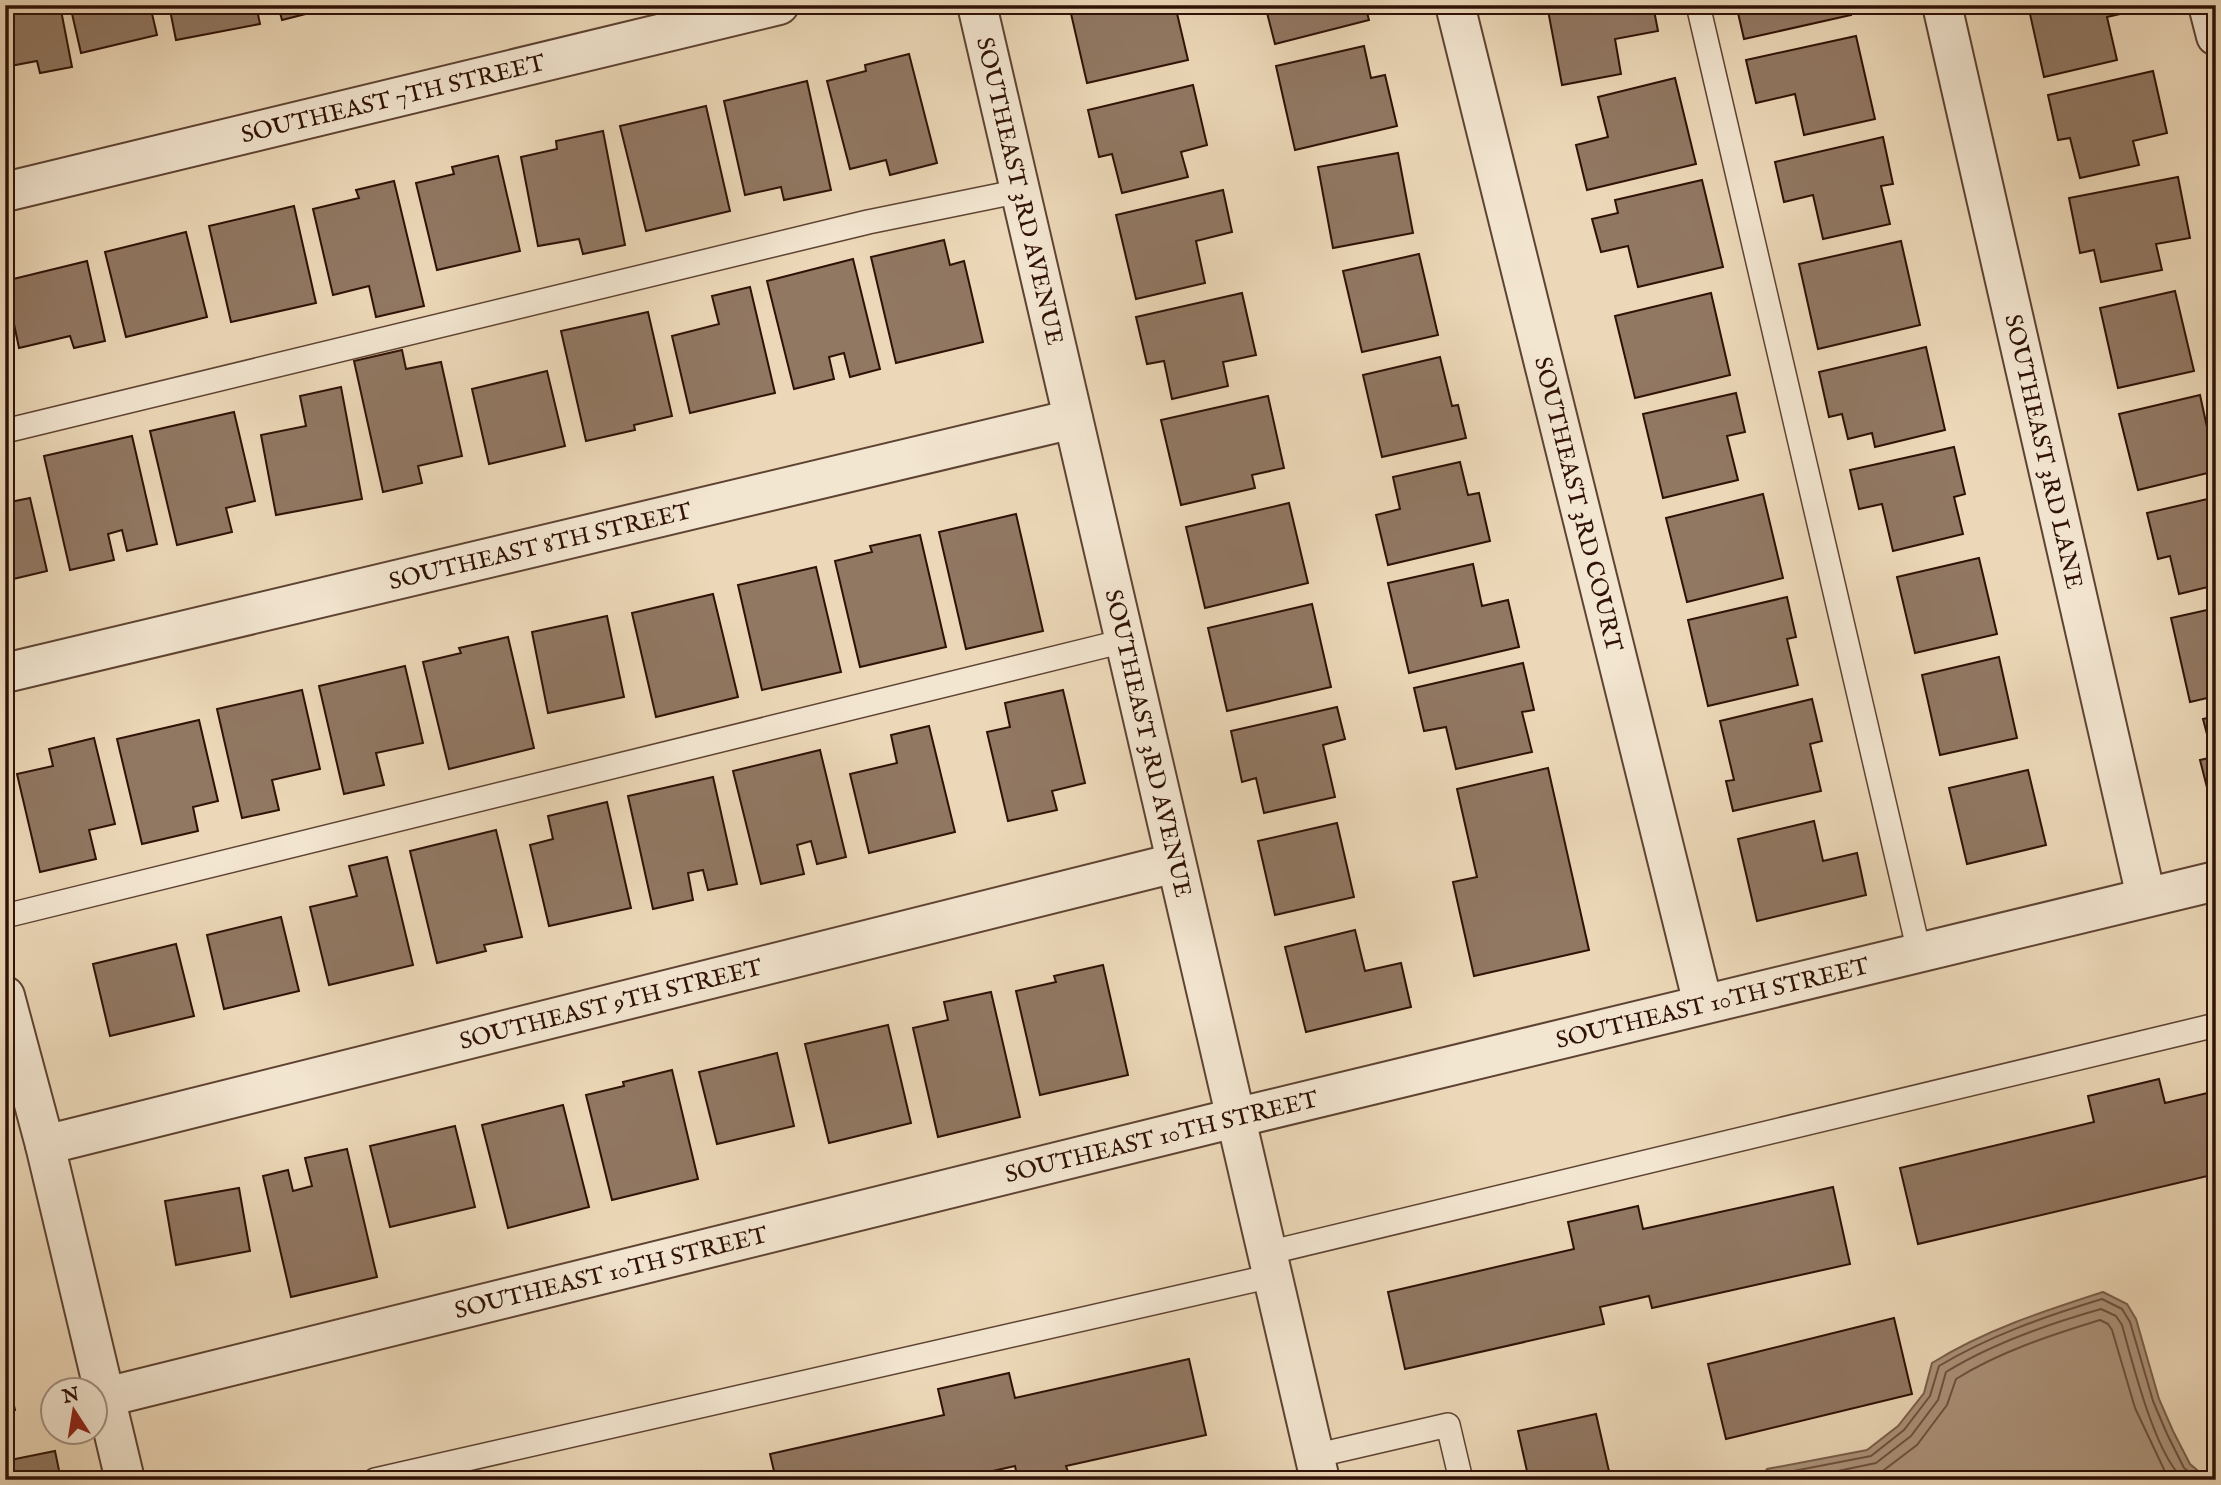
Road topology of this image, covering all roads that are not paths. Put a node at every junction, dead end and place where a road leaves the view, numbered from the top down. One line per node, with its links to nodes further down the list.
1 (779, 5): 9 (street, SOUTHEAST 7TH STREET)
2 (977, 5): 8 (street, SOUTHEAST 3RD AVENUE)
3 (1455, 5): 20 (street, SOUTHEAST 3RD COURT)
4 (1698, 5): 18 (lane)
5 (1942, 5): 16 (street, SOUTHEAST 3RD LANE)
6 (2208, 5): 7 (street)
7 (2216, 36)
8 (1020, 191): 10 (street, SOUTHEAST 3RD AVENUE); 11 (lane)
9 (5, 192)
10 (1073, 419): 12 (street, SOUTHEAST 3RD AVENUE); 13 (street, SOUTHEAST 8TH STREET)
11 (5, 431)
12 (1124, 641): 14 (street, SOUTHEAST 3RD AVENUE); 17 (lane)
13 (5, 673)
14 (1175, 863): 22 (street, SOUTHEAST 3RD AVENUE); 23 (street, SOUTHEAST 9TH STREET)
15 (2216, 881): 16 (street, SOUTHEAST 10TH STREET)
16 (2146, 897): 18 (street, SOUTHEAST 10TH STREET)
17 (5, 916)
18 (1919, 952): 20 (street, SOUTHEAST 10TH STREET)
19 (5, 996): 23 (street)
20 (1703, 1004): 22 (street, SOUTHEAST 10TH STREET)
21 (2216, 1025): 24 (lane)
22 (1235, 1118): 24 (street, SOUTHEAST 3RD AVENUE); 26 (street, SOUTHEAST 10TH STREET)
23 (45, 1144): 25 (street)
24 (1269, 1264): 28 (street, SOUTHEAST 3RD AVENUE); 30 (lane)
25 (101, 1376)
26 (108, 1397)
27 (108, 1406): 29 (street)
28 (1317, 1468): 31 (lane)
29 (125, 1480)
30 (375, 1480)
31 (1461, 1480)

